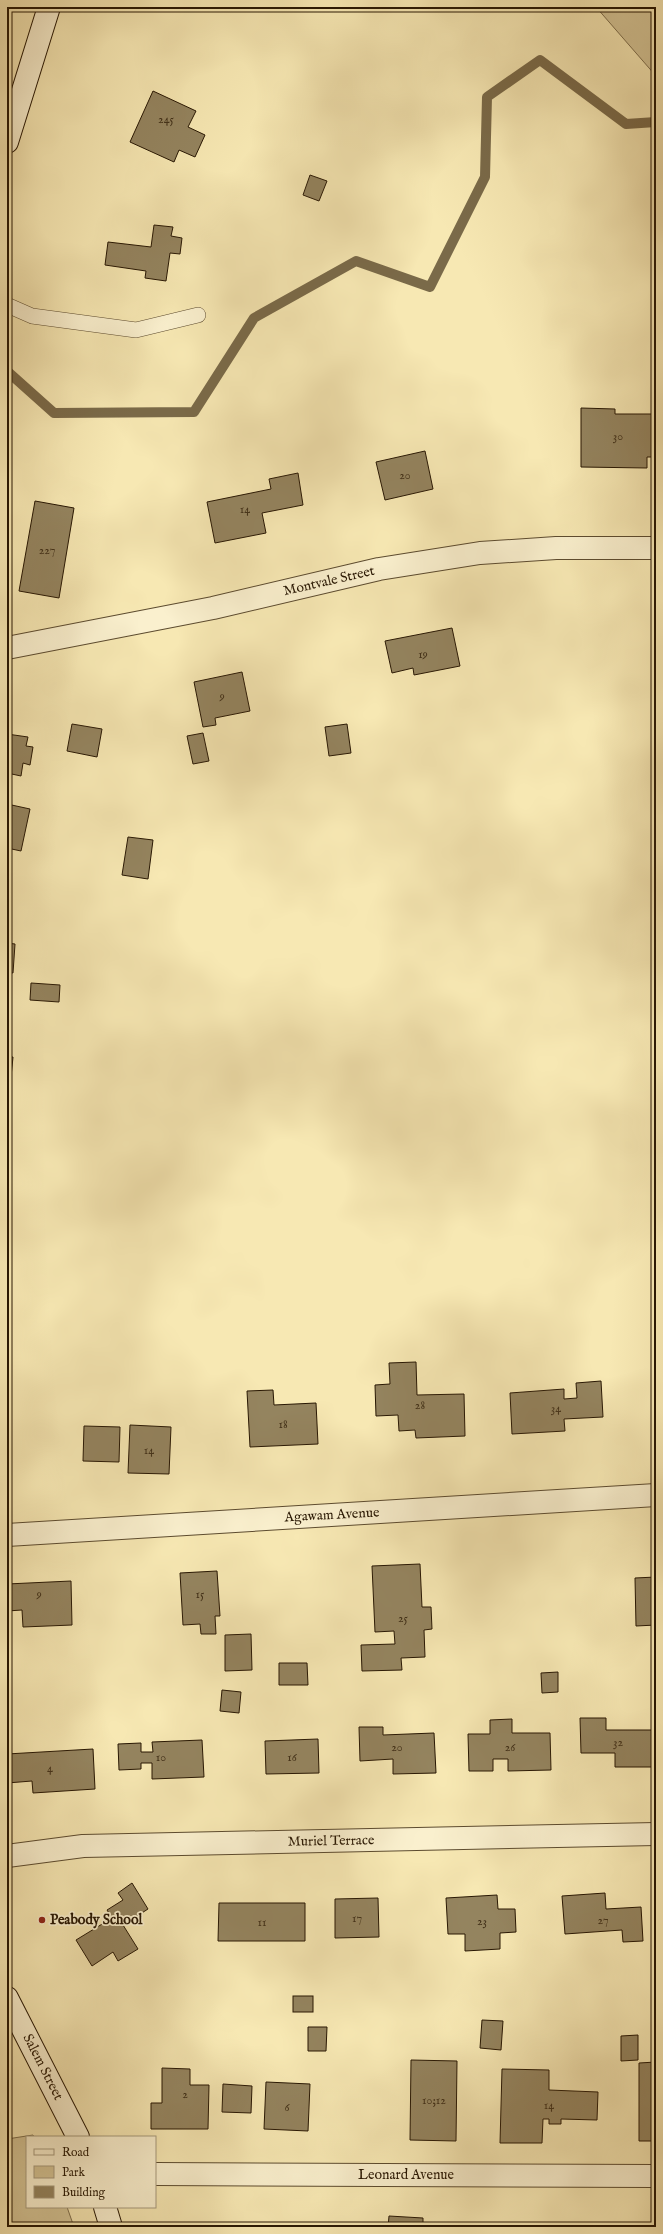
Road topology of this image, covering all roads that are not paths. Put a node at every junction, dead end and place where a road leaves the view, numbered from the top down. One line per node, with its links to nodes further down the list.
1 (49, 7): 2 (street)
2 (7, 142)
3 (7, 305): 4 (lane)
4 (198, 315)
5 (656, 548): 6 (street, Montvale Street)
6 (7, 648)
7 (656, 1495): 8 (street, Agawam Avenue)
8 (7, 1534)
9 (656, 1834): 10 (street, Muriel Terrace)
10 (7, 1856)
11 (7, 1998): 12 (street, Salem Street)
12 (77, 2136)
13 (156, 2174): 14 (street, Leonard Avenue)
14 (656, 2176)
15 (105, 2208): 16 (street)
16 (111, 2227)

